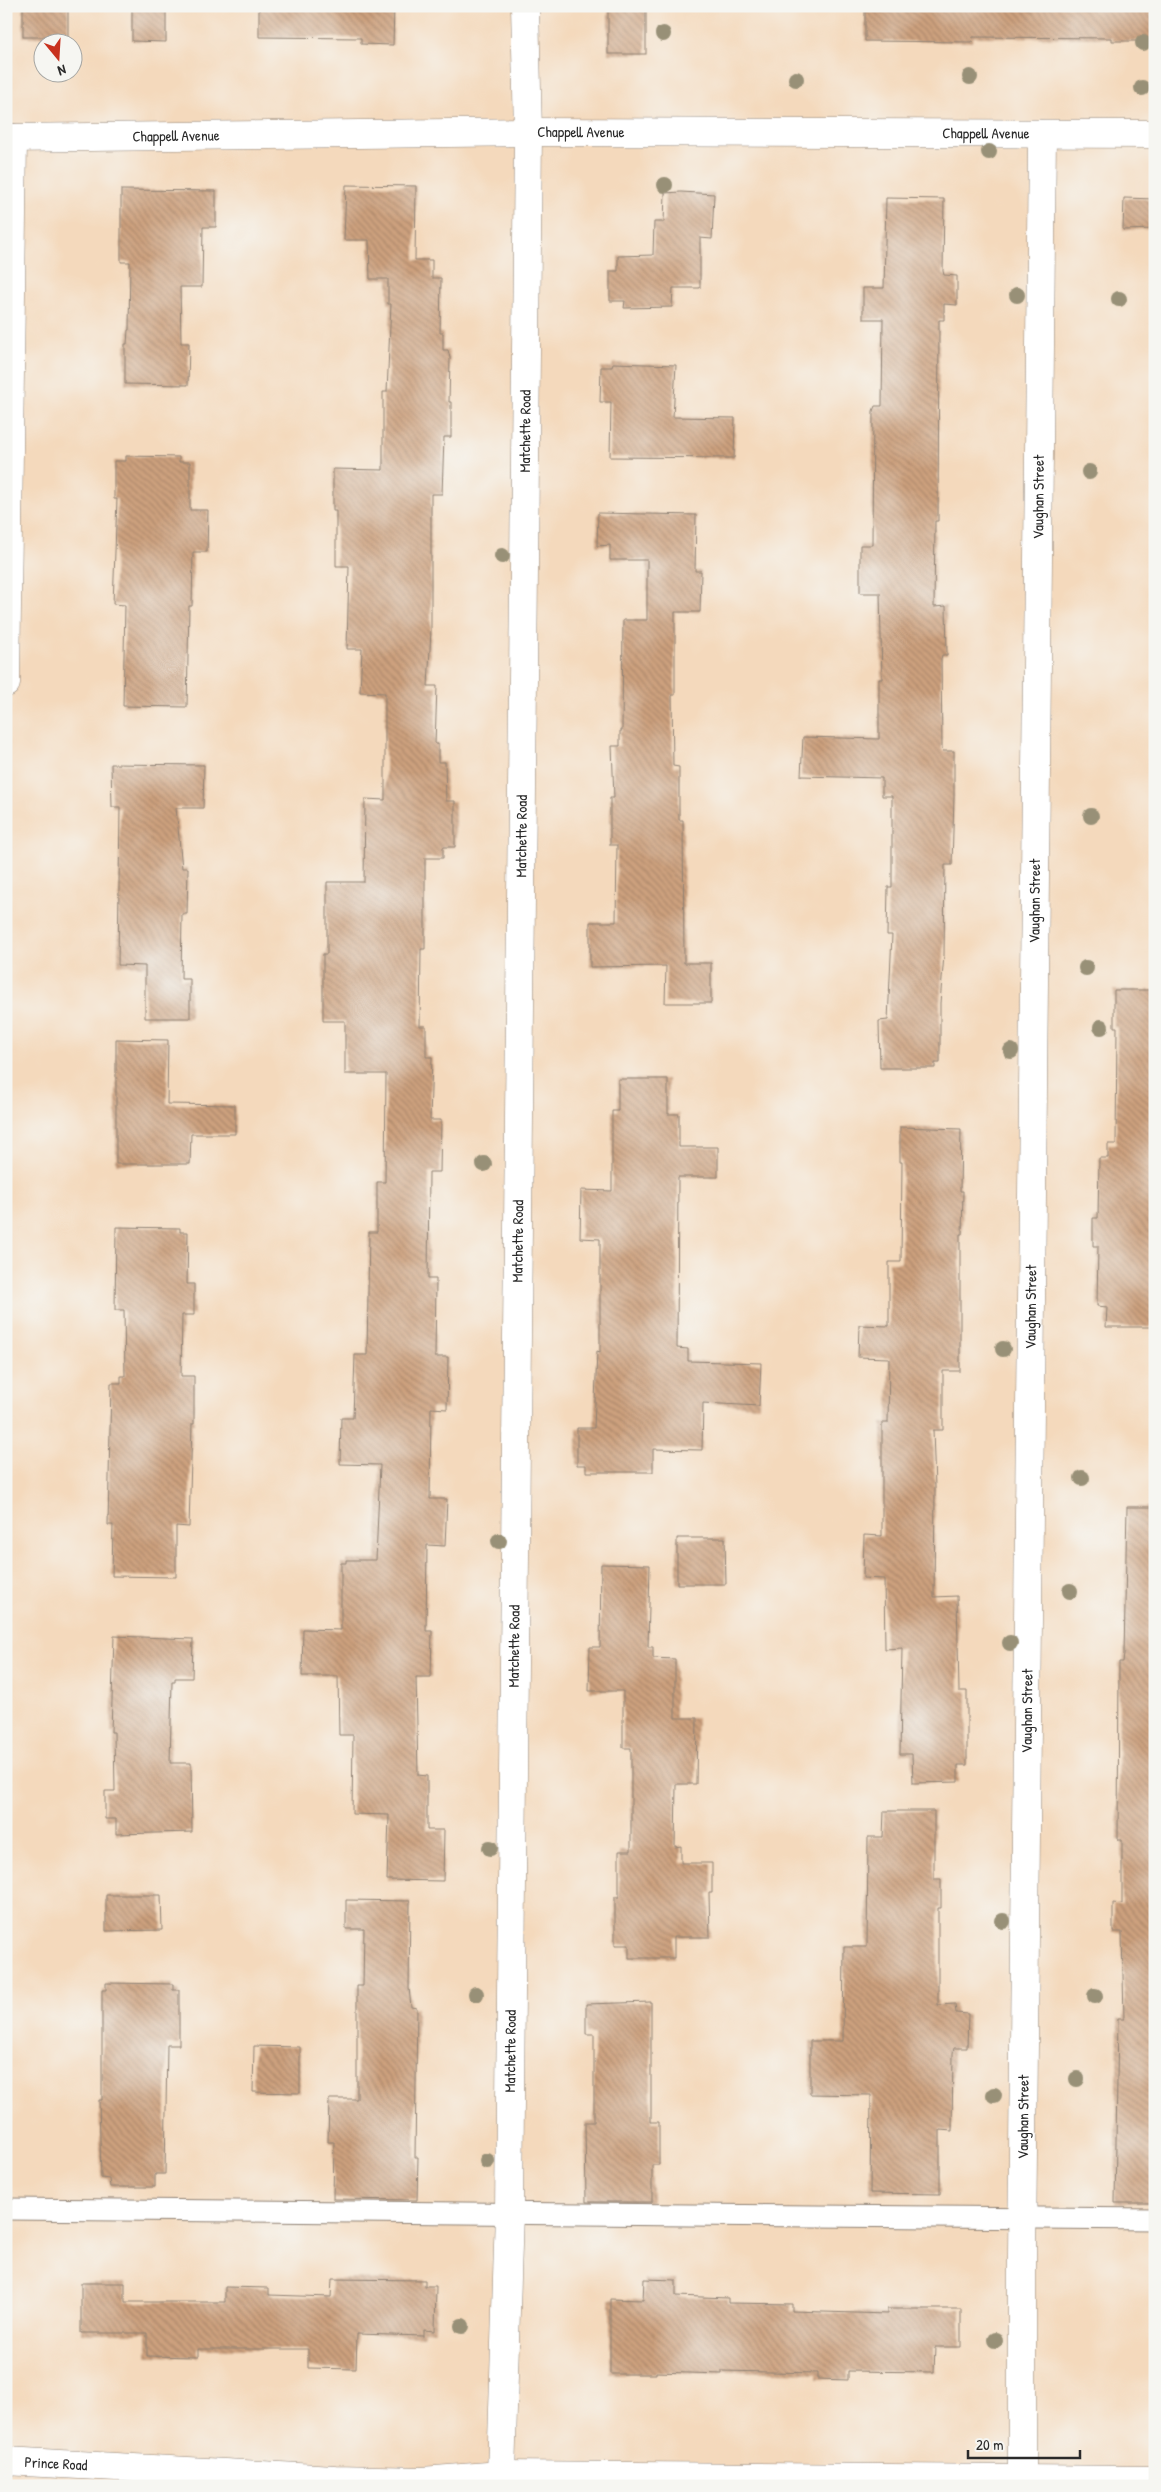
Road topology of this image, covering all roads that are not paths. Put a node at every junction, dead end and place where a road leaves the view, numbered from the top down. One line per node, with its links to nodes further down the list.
1 (525, 6): 2 (street, Matchette Road)
2 (528, 132): 3 (street, Chappell Avenue); 5 (street, Chappell Avenue); 8 (street, Matchette Road)
3 (1042, 134): 4 (street, Chappell Avenue); 9 (street, Vaughan Street)
4 (1155, 134)
5 (10, 138): 6 (street)
6 (6, 683)
7 (6, 2209): 8 (lane)
8 (509, 2212): 9 (lane); 13 (street, Matchette Road)
9 (1022, 2217): 10 (lane); 12 (street, Vaughan Street)
10 (1155, 2219)
11 (6, 2461): 15 (street, Prince Road)
12 (1022, 2479): 13 (street, Prince Road); 14 (street, Prince Road)
13 (496, 2480): 15 (street, Prince Road)
14 (1155, 2480)
15 (339, 2482)

